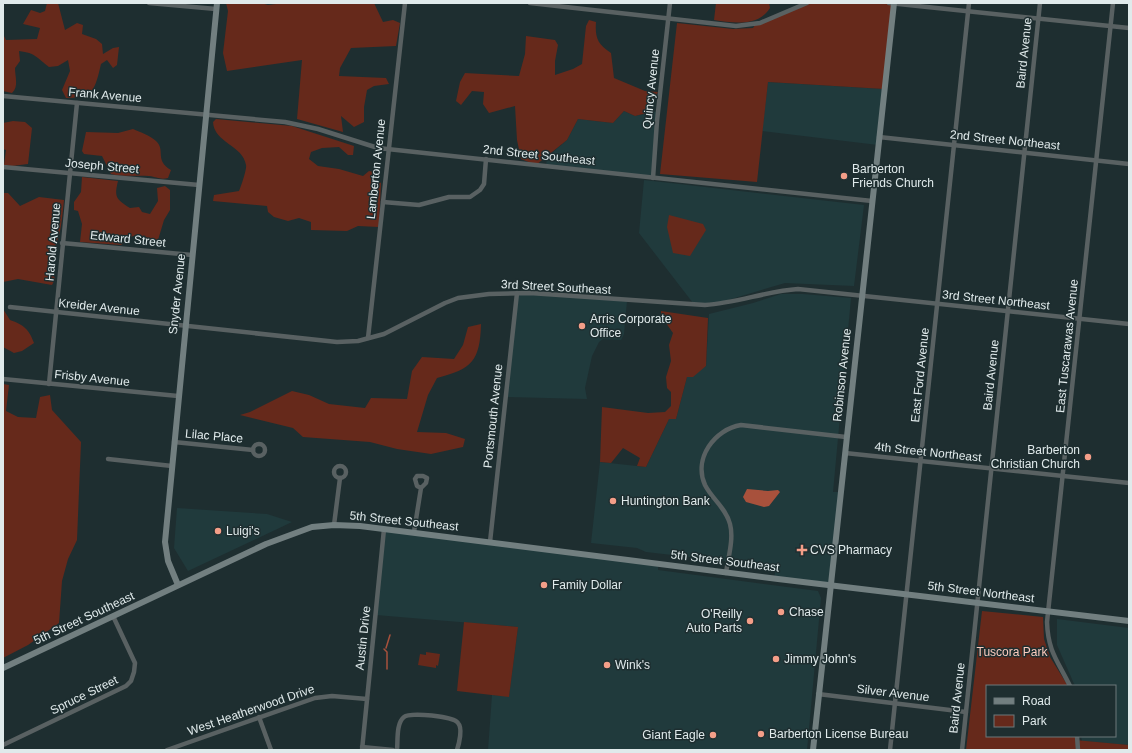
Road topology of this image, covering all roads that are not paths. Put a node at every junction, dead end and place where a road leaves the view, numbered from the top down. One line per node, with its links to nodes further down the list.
1 (149, 3): 11 (street)
2 (405, 3): 22 (street, Lamberton Avenue)
3 (530, 3): 13 (street)
4 (670, 3): 13 (street, Quincy Avenue)
5 (807, 3): 13 (street)
6 (889, 3): 7 (street)
7 (894, 3): 12 (street); 20 (main road, Robinson Avenue)
8 (969, 3): 12 (street, East Ford Avenue)
9 (1040, 3): 14 (street, Baird Avenue)
10 (1113, 3): 15 (street, East Tuscarawas Avenue)
11 (216, 6): 19 (main road, Snyder Avenue)
12 (968, 11): 14 (street); 21 (street, East Ford Avenue)
13 (668, 19): 29 (street, Quincy Avenue)
14 (1038, 19): 15 (street); 23 (street, Baird Avenue)
15 (1110, 26): 16 (street); 25 (street, East Tuscarawas Avenue)
16 (1129, 28)
17 (3, 96): 18 (street, Frank Avenue)
18 (77, 103): 19 (street, Frank Avenue); 28 (street, Harold Avenue)
19 (206, 114): 22 (street, 2nd Street Southeast); 30 (main road, Snyder Avenue)
20 (879, 137): 21 (street, 2nd Street Northeast); 31 (main road, Robinson Avenue)
21 (954, 145): 23 (street, 2nd Street Northeast); 37 (street, East Ford Avenue)
22 (389, 149): 24 (street, 2nd Street Southeast); 32 (street, Lamberton Avenue)
23 (1024, 153): 25 (street, 2nd Street Northeast); 39 (street, Baird Avenue)
24 (486, 159): 29 (street, 2nd Street Southeast); 32 (street)
25 (1096, 160): 26 (street, 2nd Street Northeast); 41 (street, East Tuscarawas Avenue)
26 (1129, 164)
27 (3, 167): 28 (street, Joseph Street)
28 (69, 173): 30 (street, Joseph Street); 33 (street, Harold Avenue)
29 (653, 178): 31 (street, 2nd Street Southeast)
30 (199, 185): 34 (main road, Snyder Avenue)
31 (872, 201): 36 (main road, Robinson Avenue)
32 (383, 202): 44 (street, Lamberton Avenue)
33 (62, 243): 34 (street, Edward Street); 40 (street, Harold Avenue)
34 (192, 256): 43 (main road, Snyder Avenue)
35 (517, 293): 36 (street, 3rd Street Southeast); 44 (street, 3rd Street Southeast); 63 (street, Portsmouth Avenue)
36 (862, 295): 37 (street, 3rd Street Northeast); 48 (main road, Robinson Avenue)
37 (937, 303): 39 (street, 3rd Street Northeast); 53 (street, East Ford Avenue)
38 (10, 307): 40 (street, Kreider Avenue)
39 (1008, 311): 41 (street, 3rd Street Northeast); 55 (street, Baird Avenue)
40 (56, 313): 43 (street, Kreider Avenue); 46 (street, Harold Avenue)
41 (1080, 318): 42 (street, 3rd Street Northeast); 56 (street, East Tuscarawas Avenue)
42 (1129, 324)
43 (185, 326): 44 (street, 3rd Street Southeast); 47 (main road, Snyder Avenue)
44 (368, 338)
45 (3, 379): 46 (street, Frisby Avenue)
46 (49, 384): 47 (street, Frisby Avenue)
47 (178, 396): 49 (main road, Snyder Avenue)
48 (846, 437): 51 (main road, Robinson Avenue); 64 (street)
49 (174, 442): 50 (street, Lilac Place); 54 (main road, Snyder Avenue)
50 (253, 450)
51 (845, 453): 53 (street, 4th Street Northeast); 66 (main road, Robinson Avenue)
52 (108, 459): 54 (street)
53 (921, 462): 55 (street, 4th Street Northeast); 67 (street, East Ford Avenue)
54 (172, 466): 65 (main road, Snyder Avenue)
55 (991, 469): 56 (street, 4th Street Northeast); 68 (street, Baird Avenue)
56 (1063, 476): 58 (street, 4th Street Northeast); 69 (street, East Tuscarawas Avenue)
57 (340, 478): 60 (street)
58 (1129, 483)
59 (421, 488): 62 (street)
60 (334, 525): 61 (main road, 5th Street Southeast); 65 (main road, 5th Street Southeast)
61 (384, 529): 62 (main road, 5th Street Southeast); 75 (street, Austin Drive)
62 (414, 532): 63 (main road, 5th Street Southeast)
63 (490, 542): 64 (main road, 5th Street Southeast)
64 (726, 573): 66 (main road, 5th Street Southeast)
65 (178, 585): 70 (main road, 5th Street Southeast)
66 (830, 585): 67 (main road, 5th Street Northeast); 74 (main road, Robinson Avenue)
67 (907, 594): 68 (main road, 5th Street Northeast); 76 (street, East Ford Avenue)
68 (977, 602): 69 (main road, 5th Street Northeast); 77 (street, Baird Avenue)
69 (1049, 611): 71 (main road, 5th Street Northeast); 73 (street, East Tuscarawas Avenue)
70 (114, 616): 72 (main road, 5th Street Southeast); 80 (street, Spruce Street)
71 (1129, 621)
72 (3, 668)
73 (1069, 685)
74 (818, 694): 76 (street, Silver Avenue); 87 (main road, Robinson Avenue)
75 (367, 699): 78 (street, West Heatherwood Drive); 81 (street, Austin Drive)
76 (895, 703): 77 (street, Silver Avenue); 88 (street, East Ford Avenue)
77 (966, 712): 89 (street, Baird Avenue)
78 (259, 717): 82 (street, West Heatherwood Drive); 83 (street)
79 (1077, 737): 90 (street)
80 (3, 745)
81 (362, 749): 84 (street)
82 (167, 750)
83 (271, 750)
84 (393, 750)
85 (397, 750): 86 (street)
86 (457, 750)
87 (813, 750)
88 (890, 750)
89 (962, 750)
90 (1078, 750)

